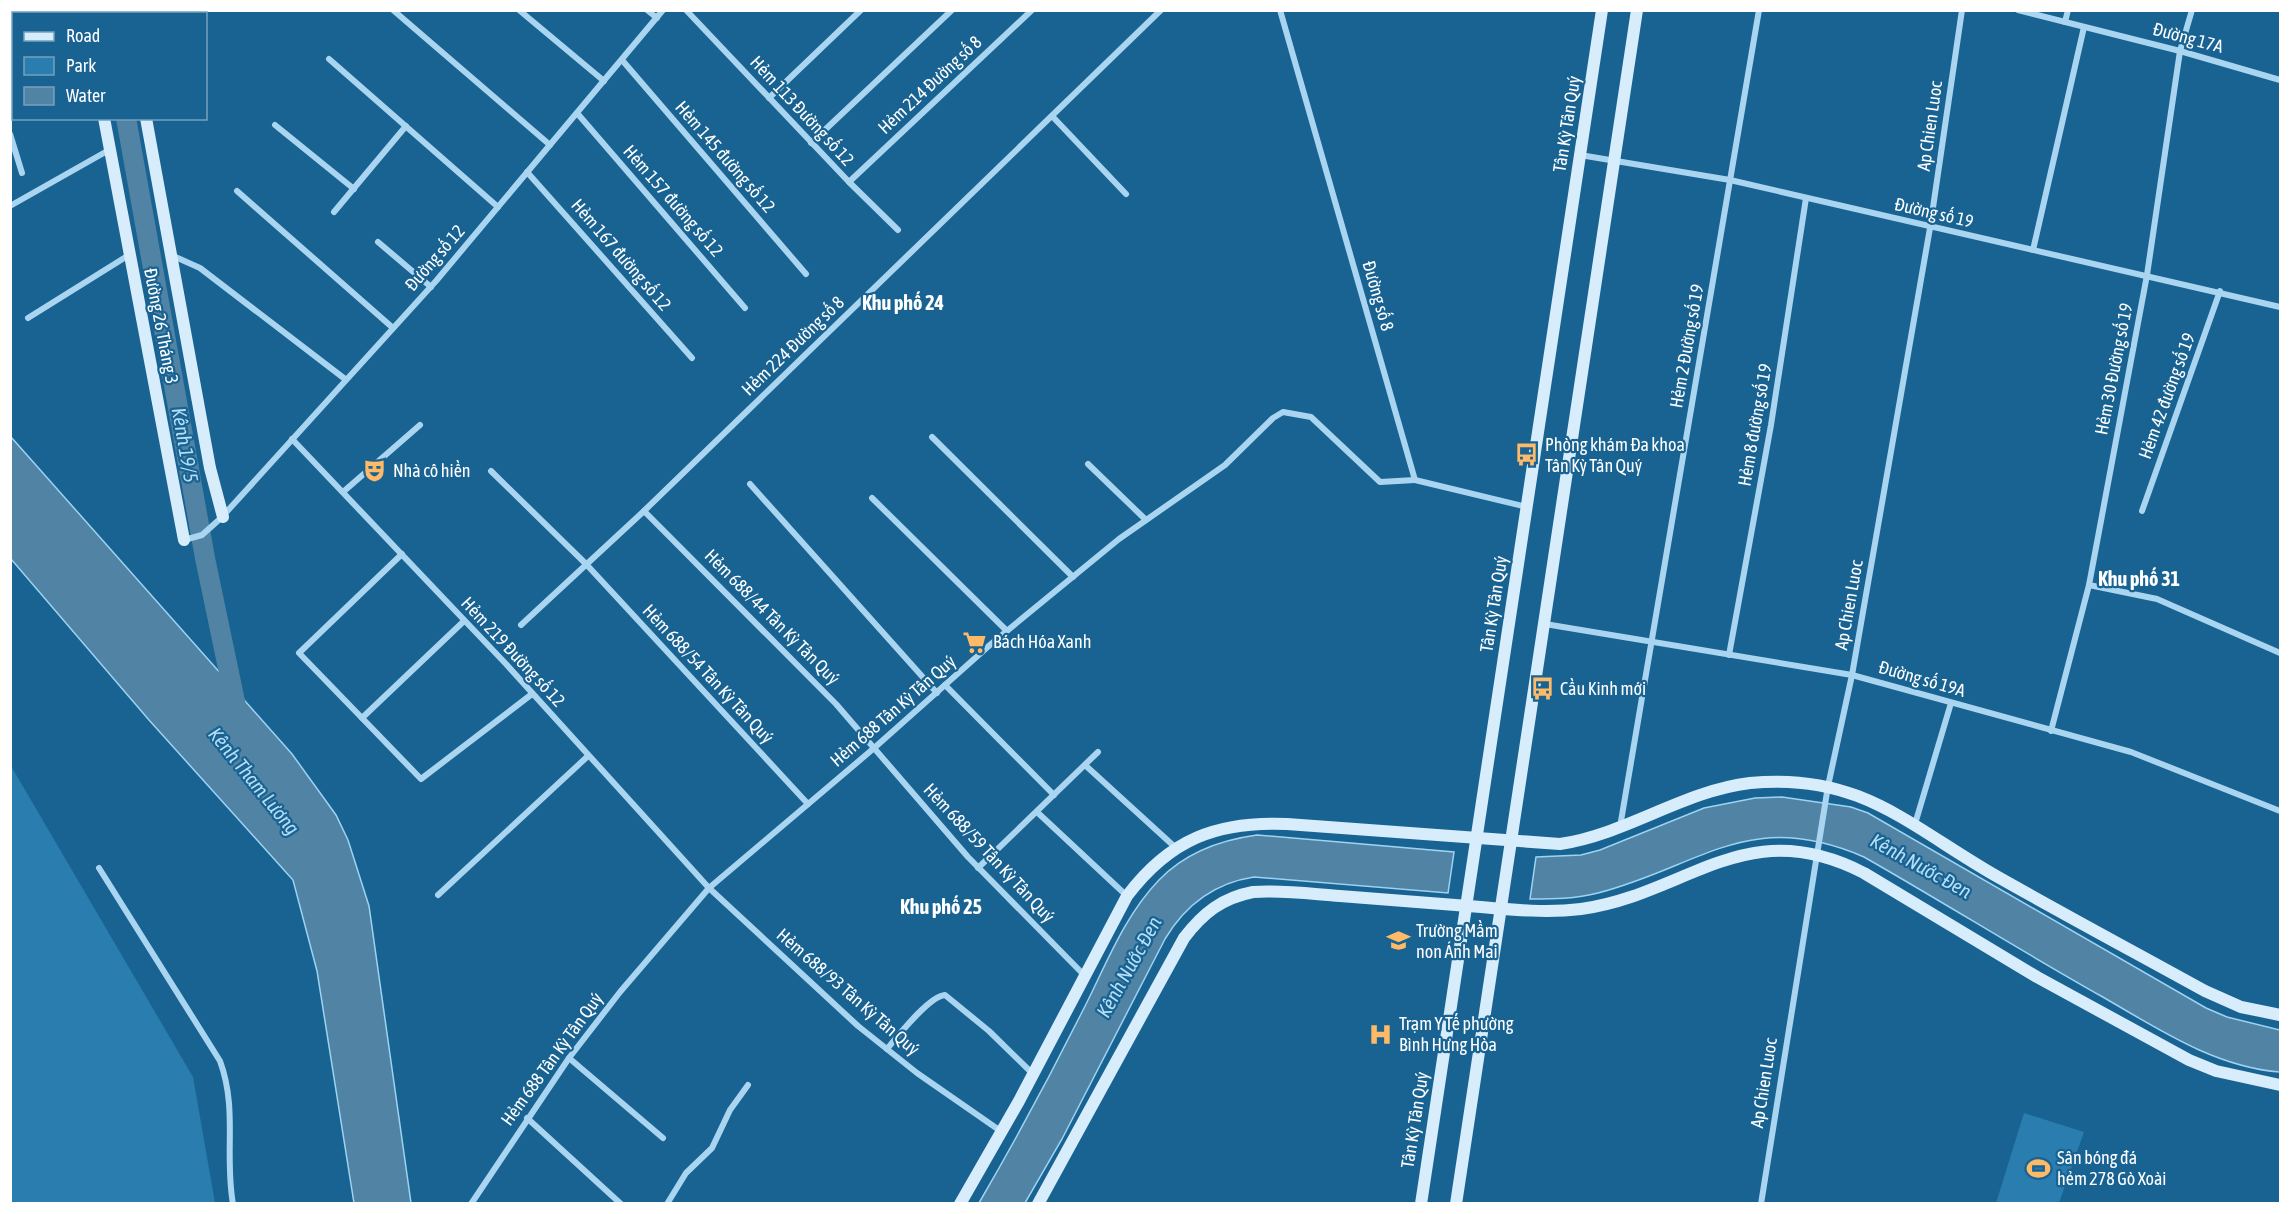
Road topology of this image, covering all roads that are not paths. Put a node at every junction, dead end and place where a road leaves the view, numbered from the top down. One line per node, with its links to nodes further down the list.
1 (393, 10): 35 (street)
2 (519, 10): 25 (street)
3 (647, 10): 18 (street)
4 (663, 10): 18 (street, Đường số 12)
5 (686, 10): 26 (street, Hẻm 113 Đường số 12)
6 (861, 10): 26 (street)
7 (952, 10): 34 (street)
8 (1032, 10): 42 (street, Hẻm 214 Đường số 8)
9 (1161, 10): 28 (street, Hẻm 224 Đường số 8)
10 (1280, 10): 71 (street, Đường số 8)
11 (1602, 10): 37 (street, Tân Kỳ Tân Quý)
12 (1637, 10): 38 (street)
13 (1759, 10): 41 (street, Hẻm 2 Đường số 19)
14 (1962, 10): 50 (street, Ap Chien Luoc)
15 (2018, 10): 19 (street, Đường 17A)
16 (2068, 10): 19 (street)
17 (2192, 10): 21 (street, Hẻm 30 Đường số 19)
18 (657, 18): 23 (street, Đường số 12)
19 (2065, 22): 20 (street, Đường 17A)
20 (2084, 27): 21 (street, Đường 17A); 53 (street)
21 (2180, 51): 24 (street, Đường 17A); 57 (street, Hẻm 30 Đường số 19)
22 (329, 59): 32 (street)
23 (622, 60): 25 (street, Đường số 12); 56 (street, Hẻm 145 đường số 12)
24 (2280, 80)
25 (604, 81): 27 (street, Đường số 12)
26 (769, 98): 34 (street, Hẻm 113 Đường số 12)
27 (577, 113): 35 (street, Đường số 12); 61 (street, Hẻm 157 đường số 12)
28 (1052, 116): 45 (street); 76 (street, Hẻm 224 Đường số 8)
29 (104, 120): 36 (street, Đường 26 Tháng 3)
30 (146, 120): 55 (street, Đường 26 Tháng 3)
31 (274, 125): 43 (street)
32 (405, 126): 43 (street); 48 (street)
33 (10, 134): 40 (street)
34 (811, 143): 42 (street, Hẻm 113 Đường số 12)
35 (550, 145): 39 (street, Đường số 12)
36 (110, 149): 47 (street); 54 (street, Đường 26 Tháng 3)
37 (1580, 155): 38 (street, Đường số 19); 75 (street, Tân Kỳ Tân Quý)
38 (1614, 160): 41 (street, Đường số 19); 86 (street)
39 (528, 172): 48 (street, Đường số 12); 64 (street, Hẻm 167 đường số 12)
40 (22, 173)
41 (1730, 180): 46 (street, Đường số 19); 89 (street, Hẻm 2 Đường số 19)
42 (849, 182): 51 (street, Hẻm 113 Đường số 12)
43 (354, 189): 49 (street)
44 (237, 191): 63 (street)
45 (1126, 194)
46 (1806, 198): 50 (street, Đường số 19); 91 (street, Hẻm 8 đường số 19)
47 (10, 206)
48 (498, 207): 58 (street, Đường số 12)
49 (334, 212)
50 (1930, 228): 53 (street, Đường số 19); 92 (street, Ap Chien Luoc)
51 (898, 230)
52 (378, 242): 58 (street)
53 (2033, 250): 57 (street, Đường số 19)
54 (129, 255): 62 (street); 80 (street, Đường 26 Tháng 3)
55 (171, 255): 65 (street); 78 (street, Đường 26 Tháng 3)
56 (806, 274)
57 (2147, 275): 59 (street, Đường số 19); 84 (street, Hẻm 30 Đường số 19)
58 (431, 287): 63 (street, Đường số 12)
59 (2220, 291): 60 (street, Đường số 19); 77 (street, Hẻm 42 đường số 19)
60 (2280, 307)
61 (745, 308)
62 (28, 318)
63 (393, 328): 65 (street, Đường số 12)
64 (692, 358)
65 (345, 379): 68 (street, Đường số 12)
66 (420, 424): 73 (street)
67 (932, 437): 83 (street)
68 (292, 439): 73 (street, Hẻm 219 Đường số 12); 78 (street, Đường số 12)
69 (1088, 464): 79 (street)
70 (491, 471): 82 (street, Hẻm 688/54 Tân Kỳ Tân Quý)
71 (1415, 480): 75 (street); 79 (street, Hẻm 688 Tân Kỳ Tân Quý)
72 (750, 484): 94 (street)
73 (343, 492): 81 (street, Hẻm 219 Đường số 12)
74 (872, 498): 88 (street)
75 (1527, 507): 110 (street, Tân Kỳ Tân Quý)
76 (644, 511): 82 (street, Hẻm 224 Đường số 8); 99 (street, Hẻm 688/44 Tân Kỳ Tân Quý)
77 (2142, 511)
78 (222, 517): 80 (street, Đường số 12)
79 (1146, 520): 83 (street, Hẻm 688 Tân Kỳ Tân Quý)
80 (184, 540)
81 (402, 554): 85 (street, Hẻm 219 Đường số 12); 97 (street)
82 (586, 564): 87 (street, Hẻm 224 Đường số 8); 105 (street, Hẻm 688/54 Tân Kỳ Tân Quý)
83 (1073, 577): 88 (street, Hẻm 688 Tân Kỳ Tân Quý)
84 (2089, 585): 90 (street); 98 (street, Hẻm 30 Đường số 19)
85 (464, 621): 95 (street, Hẻm 219 Đường số 12); 97 (street)
86 (1544, 624): 89 (street, Đường số 19A); 111 (street)
87 (521, 625)
88 (1007, 631): 93 (street, Hẻm 688 Tân Kỳ Tân Quý)
89 (1652, 643): 91 (street, Đường số 19A); 109 (street, Hẻm 2 Đường số 19)
90 (2280, 653)
91 (1729, 655): 92 (street, Đường số 19A)
92 (1852, 675): 96 (street, Đường số 19A); 103 (street, Ap Chien Luoc)
93 (945, 685): 94 (street, Hẻm 688 Tân Kỳ Tân Quý); 104 (street)
94 (937, 693): 99 (street, Hẻm 688 Tân Kỳ Tân Quý)
95 (532, 694): 97 (street); 101 (street, Hẻm 219 Đường số 12)
96 (1951, 703): 98 (street, Đường số 19A); 108 (street)
97 (362, 718)
98 (2051, 731): 106 (street, Đường số 19A)
99 (873, 749): 105 (street, Hẻm 688 Tân Kỳ Tân Quý); 115 (street, Hẻm 688/59 Tân Kỳ Tân Quý)
100 (1098, 752): 102 (street)
101 (588, 756): 116 (street, Hẻm 219 Đường số 12); 117 (street)
102 (1085, 765): 104 (street); 112 (street)
103 (1828, 786): 108 (street); 109 (street); 113 (street, Ap Chien Luoc)
104 (1054, 795): 107 (street)
105 (808, 804): 116 (street, Hẻm 688 Tân Kỳ Tân Quý)
106 (2280, 811)
107 (1037, 812): 115 (street); 118 (street)
108 (1915, 824): 122 (street)
109 (1620, 828): 111 (street)
110 (1477, 838): 111 (street); 112 (street); 119 (street, Tân Kỳ Tân Quý)
111 (1511, 841): 120 (street)
112 (1176, 848): 118 (street)
113 (1817, 849): 120 (street); 126 (street); 139 (street, Ap Chien Luoc)
114 (99, 868): 131 (street)
115 (978, 868): 121 (street, Hẻm 688/59 Tân Kỳ Tân Quý)
116 (709, 888): 123 (street, Hẻm 688/93 Tân Kỳ Tân Quý); 124 (street, Hẻm 688 Tân Kỳ Tân Quý)
117 (438, 895)
118 (1127, 896): 121 (street)
119 (1466, 906): 120 (street); 136 (street); 137 (street, Tân Kỳ Tân Quý)
120 (1501, 909): 138 (street)
121 (1085, 976): 125 (street)
122 (2280, 1015)
123 (887, 1049): 125 (street); 129 (street, Hẻm 688/93 Tân Kỳ Tân Quý)
124 (569, 1058): 128 (street, Hẻm 688 Tân Kỳ Tân Quý); 130 (street)
125 (1033, 1074): 129 (street)
126 (2280, 1084)
127 (748, 1085): 134 (street)
128 (526, 1118): 132 (street, Hẻm 688 Tân Kỳ Tân Quý); 133 (street)
129 (1002, 1132): 135 (street)
130 (663, 1138)
131 (232, 1203)
132 (471, 1203)
133 (621, 1203)
134 (667, 1203)
135 (960, 1203)
136 (1038, 1203)
137 (1421, 1203)
138 (1456, 1203)
139 (1761, 1203)

